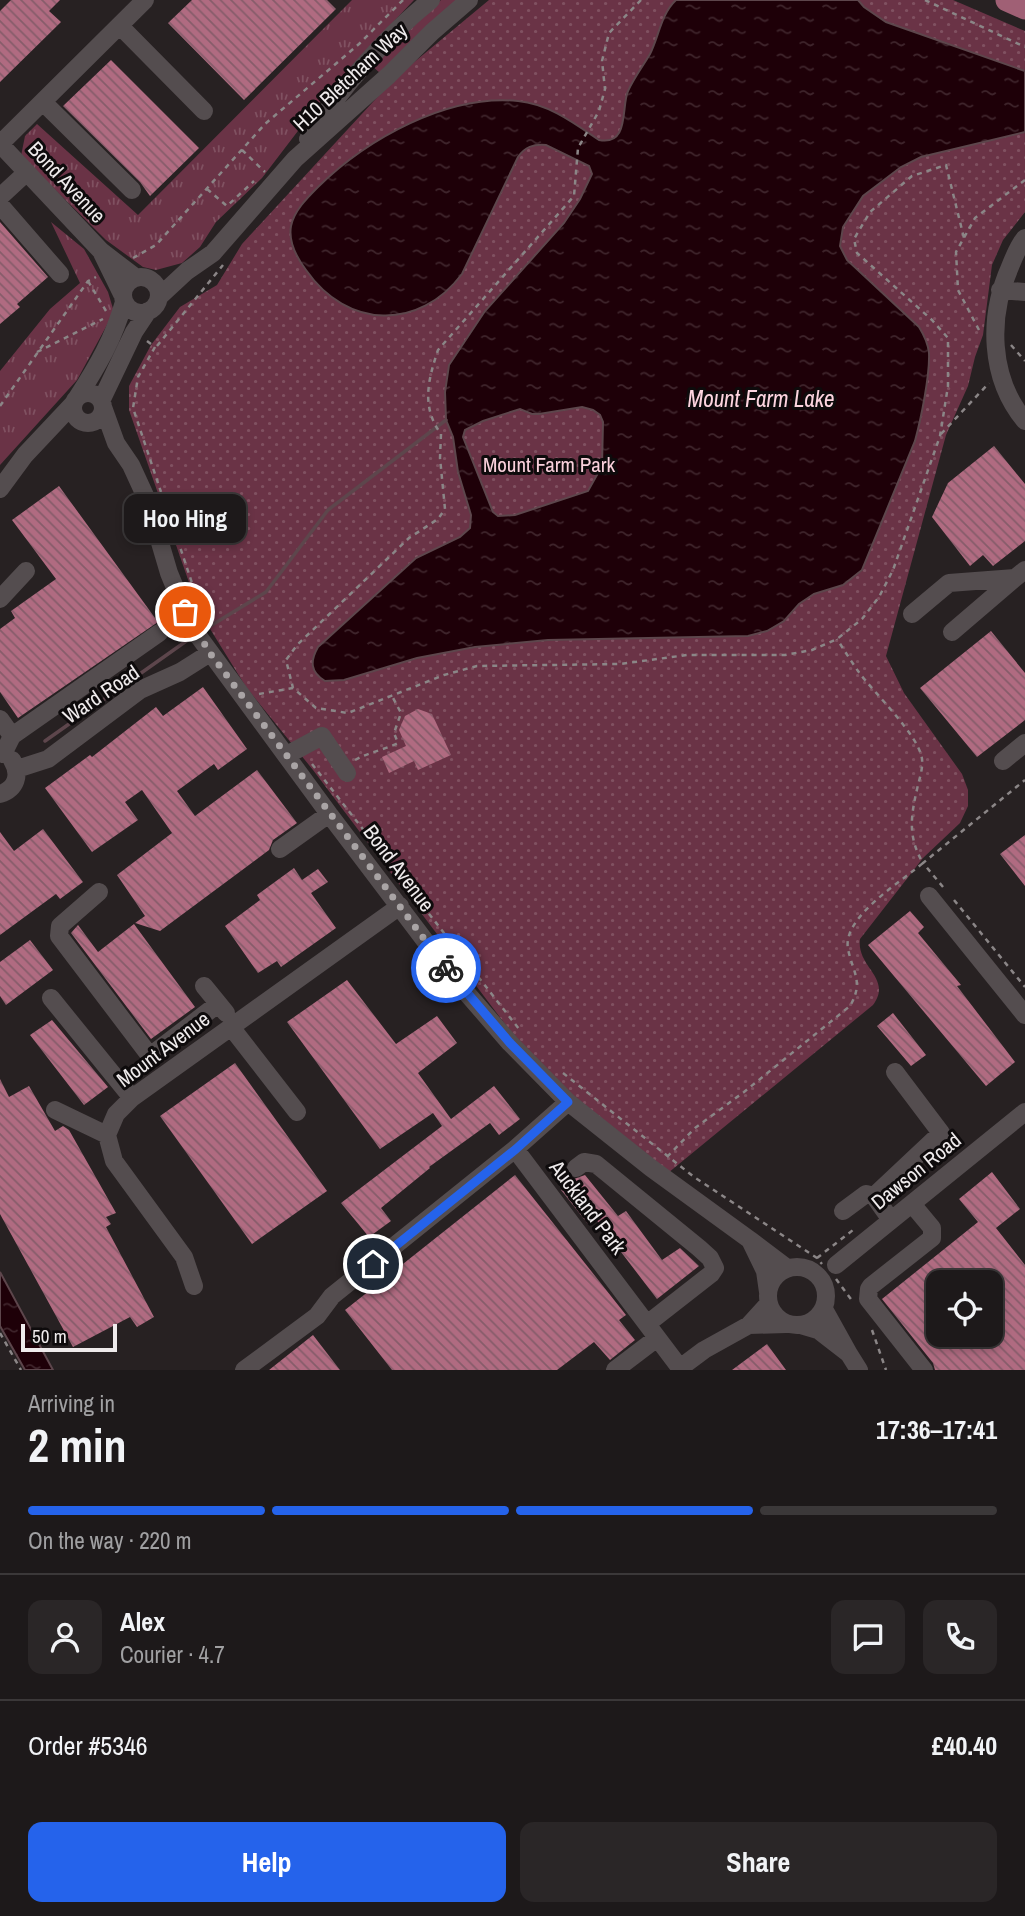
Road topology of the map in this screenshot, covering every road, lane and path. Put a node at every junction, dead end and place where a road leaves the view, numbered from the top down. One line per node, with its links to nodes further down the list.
1 (145, 0): 9 (street)
2 (403, 0): 18 (path)
3 (431, 0): 14 (street, H10 Bletcham Way)
4 (469, 0): 14 (street, H10 Bletcham Way)
5 (641, 0): 54 (path)
6 (925, 0): 10 (path)
7 (1007, 0): 8 (main road)
8 (1025, 8)
9 (120, 26): 11 (street); 12 (street)
10 (1025, 47)
11 (43, 102): 13 (street); 19 (street)
12 (204, 111)
13 (0, 144): 15 (street, Bond Avenue)
14 (295, 159): 24 (street, H10 Bletcham Way)
15 (27, 172): 20 (street); 25 (street, Bond Avenue)
16 (255, 180): 18 (path)
17 (1025, 180): 22 (path)
18 (207, 189): 25 (path)
19 (132, 190)
20 (0, 197)
21 (0, 205): 26 (street)
22 (964, 238): 33 (path); 40 (path)
23 (1025, 238): 28 (street)
24 (187, 271): 25 (street, H10 Bletcham Way); 31 (street, H10 Bletcham Way)
25 (128, 272): 27 (path); 30 (street); 31 (street, Bond Avenue)
26 (60, 274)
27 (88, 281): 32 (path); 34 (path)
28 (1000, 290): 29 (street); 39 (street)
29 (1025, 292)
30 (123, 298): 31 (street); 32 (street, H10 Bletcham Way)
31 (154, 304): 32 (street, H10 Bletcham Way)
32 (120, 325): 34 (path); 36 (street, H10 Bletcham Way); 38 (street, H10 Bletcham Way); 43 (path)
33 (982, 340)
34 (36, 353): 37 (path)
35 (992, 380): 40 (path)
36 (102, 404): 38 (street, H10 Bletcham Way); 38 (street); 41 (street, Bond Avenue)
37 (0, 406)
38 (80, 411): 41 (street, Bond Avenue); 42 (street)
39 (1025, 421)
40 (940, 436): 52 (path)
41 (116, 443): 53 (street, Bond Avenue)
42 (0, 489)
43 (163, 497)
44 (167, 509): 48 (path)
45 (26, 571): 47 (street)
46 (1020, 574): 49 (street); 50 (street)
47 (0, 599)
48 (202, 611)
49 (912, 614)
50 (952, 632)
51 (159, 633): 58 (street)
52 (837, 639): 56 (path); 69 (path)
53 (210, 653): 60 (street, Bond Avenue); 63 (street, Ward Road)
54 (293, 688): 55 (path); 56 (path)
55 (256, 695)
56 (392, 696): 64 (path)
57 (0, 719): 58 (street)
58 (12, 736): 61 (street)
59 (1025, 743): 62 (street)
60 (293, 752): 64 (street); 67 (street, Bond Avenue); 79 (path)
61 (1, 754): 63 (street)
62 (1003, 761)
63 (17, 769): 66 (street)
64 (345, 769)
65 (1025, 780): 69 (path)
66 (0, 794)
67 (329, 814): 68 (street); 72 (street, Bond Avenue)
68 (280, 849)
69 (923, 863): 74 (path); 91 (path)
70 (99, 892): 80 (street)
71 (929, 896): 77 (street)
72 (400, 906): 78 (street, Mount Avenue); 85 (street, Bond Avenue)
73 (204, 986): 76 (street)
74 (1025, 987)
75 (51, 998): 84 (street)
76 (218, 1003): 78 (street); 80 (street)
77 (1025, 1015)
78 (233, 1025): 83 (street, Mount Avenue); 87 (street)
79 (523, 1034)
80 (150, 1056): 83 (street)
81 (895, 1072): 93 (street)
82 (561, 1073): 91 (path)
83 (165, 1076): 84 (street, Mount Avenue)
84 (132, 1098): 89 (street, Mount Avenue)
85 (568, 1102): 90 (street); 97 (street, Bond Avenue)
86 (55, 1111): 89 (street)
87 (297, 1112)
88 (1023, 1119): 94 (street, Dawson Road)
89 (107, 1135): 100 (street)
90 (516, 1149): 107 (street, Auckland Park); 112 (street)
91 (667, 1157): 99 (path)
92 (576, 1168): 107 (street)
93 (874, 1196): 95 (street); 96 (street)
94 (912, 1204): 96 (street, Dawson Road); 116 (street)
95 (843, 1211)
96 (891, 1220): 99 (street, Dawson Road)
97 (750, 1240): 98 (street, Bond Avenue); 101 (street, Bond Avenue)
98 (787, 1268): 99 (street); 101 (street)
99 (825, 1272): 102 (path); 103 (street)
100 (194, 1286)
101 (768, 1298): 104 (street); 106 (street, Auckland Park)
102 (856, 1305)
103 (824, 1309): 104 (street); 109 (street)
104 (794, 1324): 106 (street, Auckland Park); 109 (street)
105 (870, 1324): 115 (path)
106 (749, 1325): 110 (street, Auckland Park)
107 (652, 1331): 110 (street, Auckland Park); 113 (street)
108 (0, 1334): 111 (path)
109 (849, 1354): 114 (street)
110 (681, 1369)
111 (21, 1370)
112 (244, 1370)
113 (615, 1370)
114 (859, 1370)
115 (886, 1370)
116 (924, 1370)

